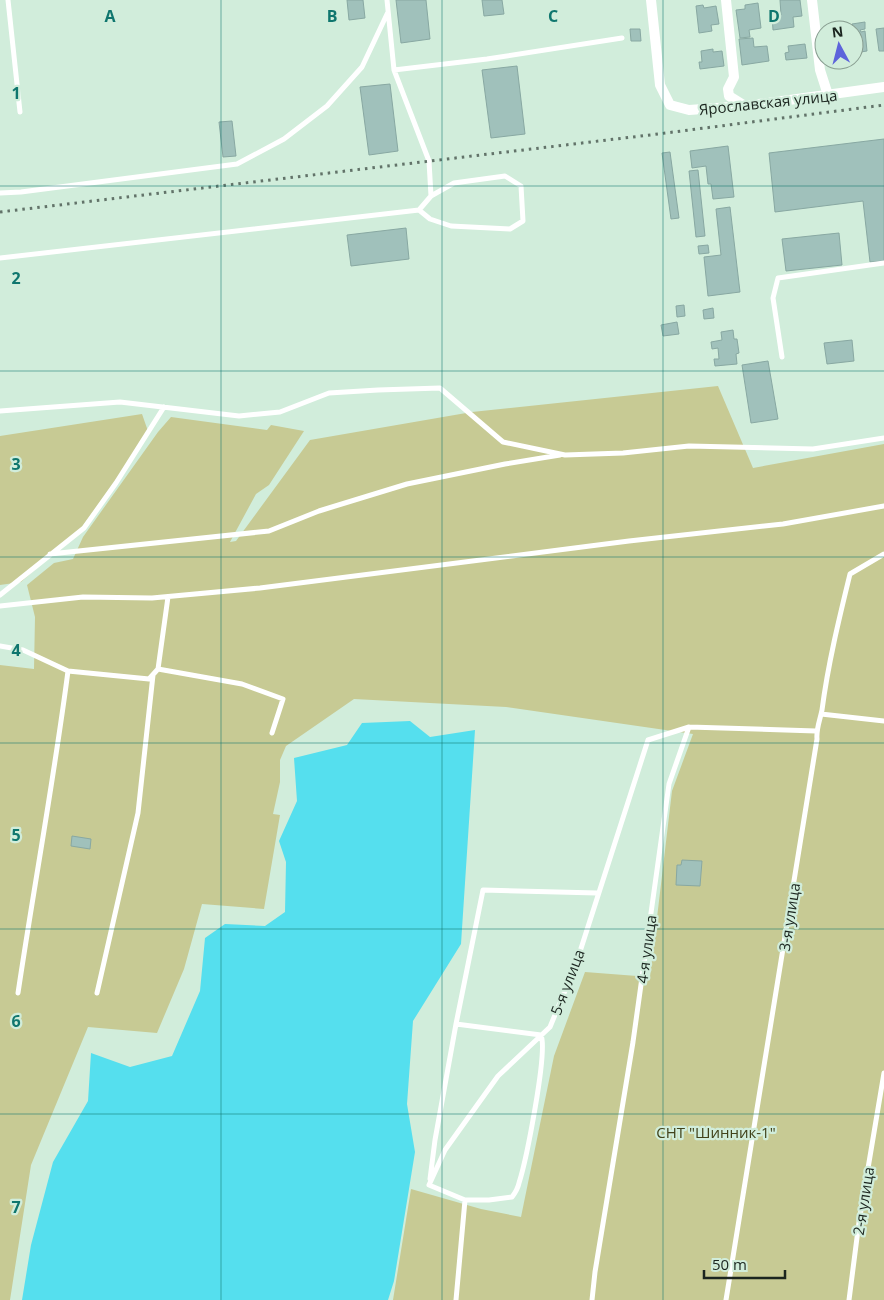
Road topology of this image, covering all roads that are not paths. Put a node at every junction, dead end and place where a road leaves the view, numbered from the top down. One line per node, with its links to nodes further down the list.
1 (8, 0): 12 (lane)
2 (387, 0): 6 (lane)
3 (651, 0): 11 (street, Ярославская улица)
4 (726, 0): 11 (street)
5 (812, 0): 10 (street)
6 (388, 12): 8 (lane); 13 (lane)
7 (622, 38): 8 (lane)
8 (394, 70): 14 (lane)
9 (884, 87): 10 (street, Ярославская улица)
10 (828, 95): 11 (street, Ярославская улица)
11 (744, 106)
12 (20, 112)
13 (0, 193)
14 (431, 196): 15 (lane); 15 (lane)
15 (419, 210): 16 (lane)
16 (0, 258)
17 (884, 263): 18 (lane)
18 (782, 356)
19 (164, 407): 20 (lane); 22 (lane); 24 (lane)
20 (0, 411)
21 (884, 438): 22 (lane)
22 (564, 455): 24 (lane)
23 (884, 506): 27 (lane)
24 (50, 554): 26 (lane)
25 (884, 554): 33 (lane, 3-я улица)
26 (0, 595)
27 (168, 597): 28 (lane); 30 (lane)
28 (0, 606)
29 (0, 646): 31 (lane)
30 (158, 669): 32 (lane); 37 (lane)
31 (68, 671): 32 (lane); 39 (lane)
32 (153, 675): 40 (lane)
33 (821, 714): 34 (lane); 36 (lane, 3-я улица)
34 (884, 722)
35 (689, 727): 36 (lane); 38 (lane, 5-я улица); 47 (lane, 4-я улица)
36 (816, 731): 48 (lane, 3-я улица)
37 (272, 733)
38 (597, 893): 41 (lane); 42 (lane, 5-я улица)
39 (18, 994)
40 (97, 994)
41 (456, 1024): 42 (lane); 44 (lane)
42 (541, 1035): 44 (lane, 5-я улица); 45 (lane)
43 (884, 1072): 49 (lane, 2-я улица)
44 (429, 1185): 45 (lane)
45 (465, 1200): 46 (lane)
46 (456, 1300)
47 (592, 1300)
48 (726, 1300)
49 (849, 1300)

